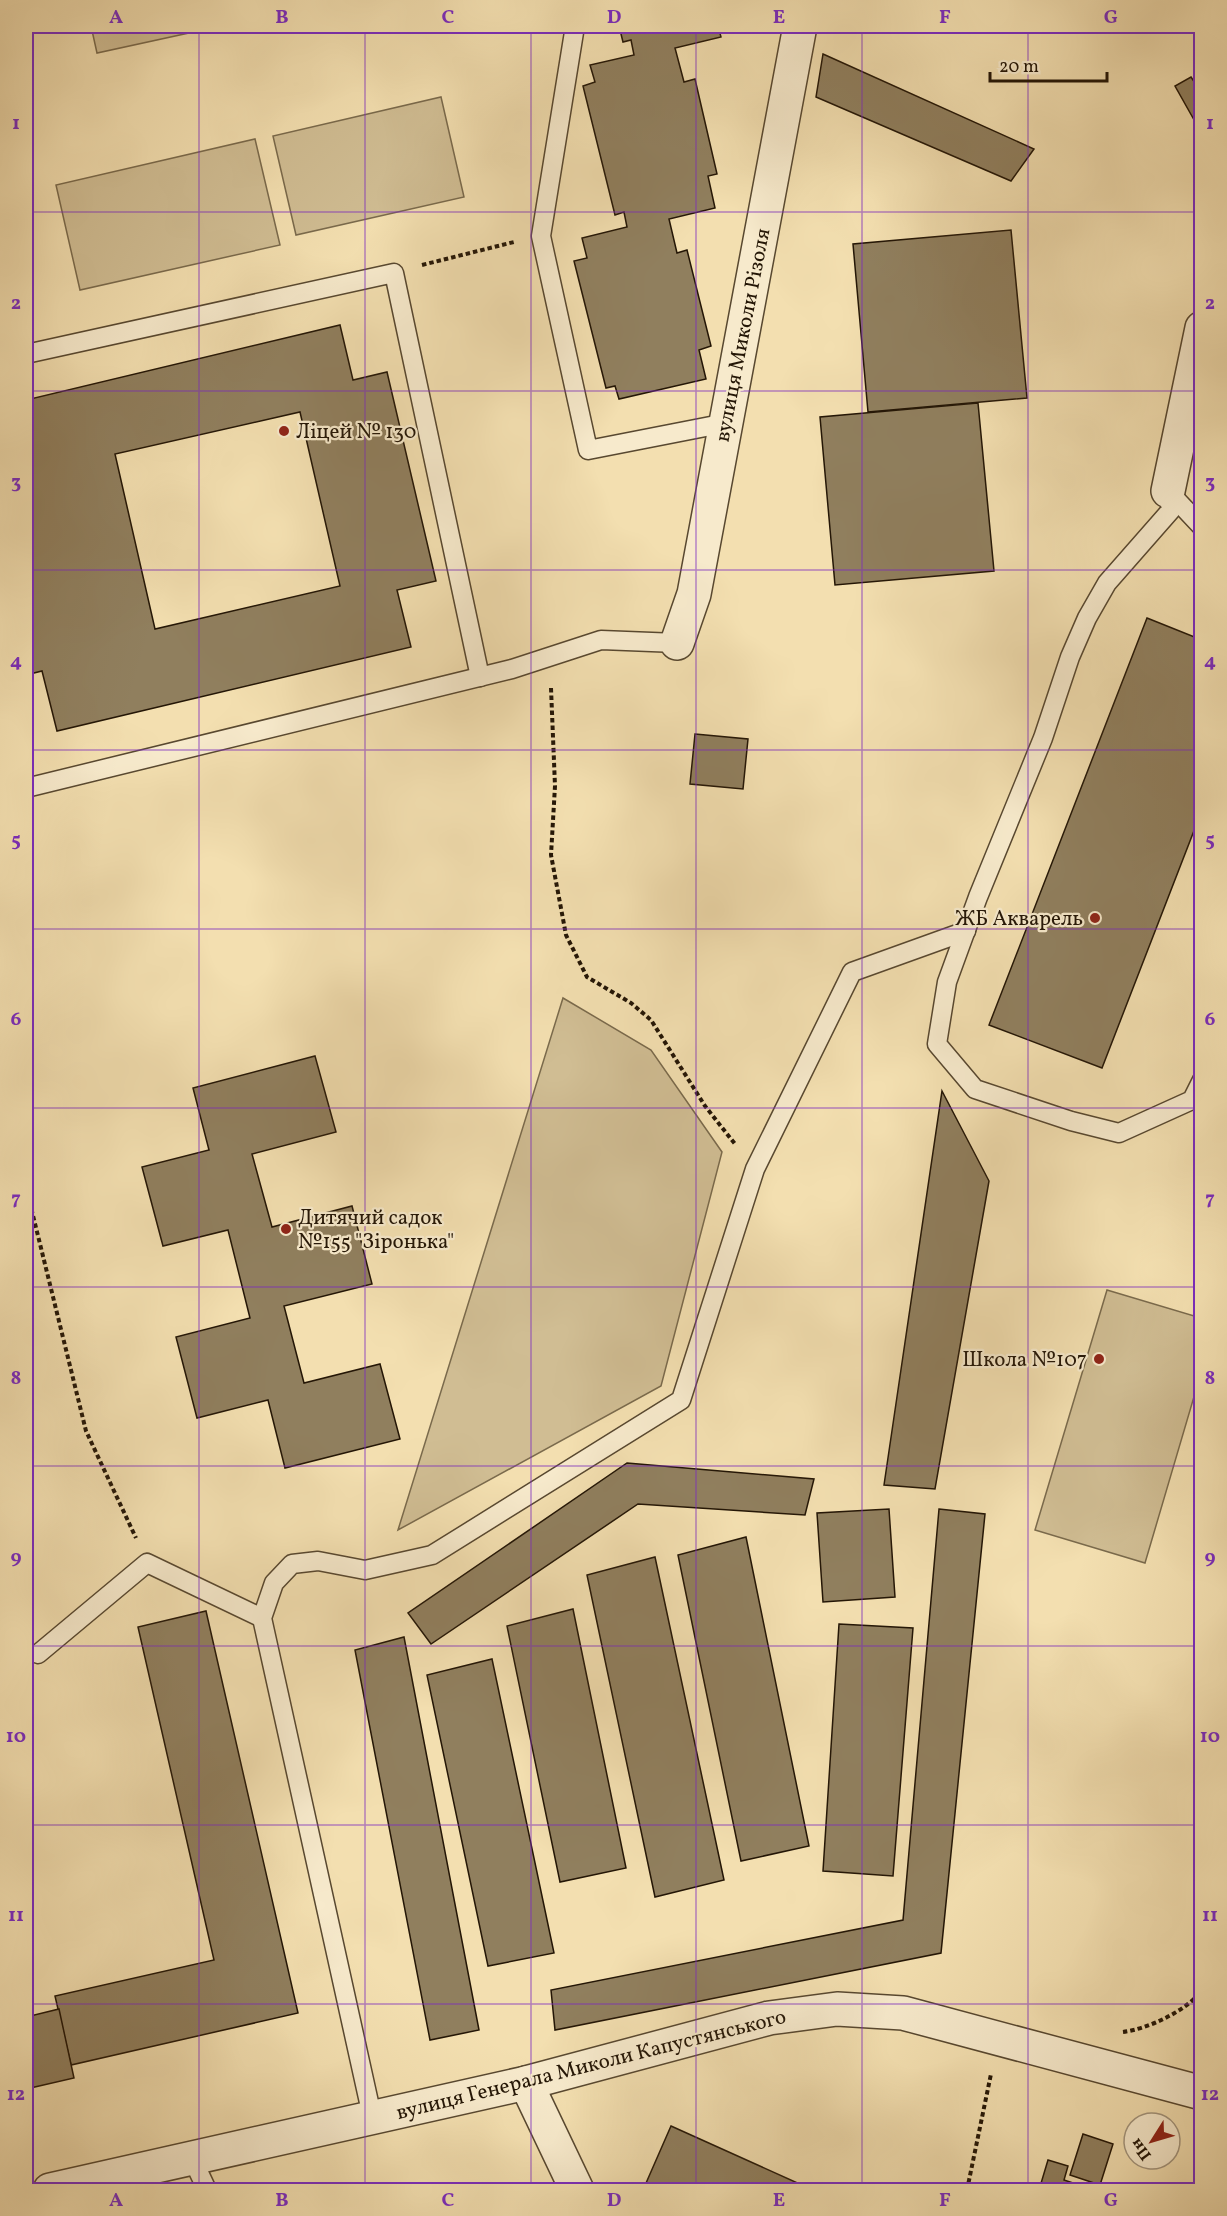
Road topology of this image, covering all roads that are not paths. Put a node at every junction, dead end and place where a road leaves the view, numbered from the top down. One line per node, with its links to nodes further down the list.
1 (575, 26): 5 (lane)
2 (800, 26): 5 (street, вулиця Миколи Різоля)
3 (1202, 328): 6 (street)
4 (26, 354): 9 (lane)
5 (726, 423): 8 (street, вулиця Миколи Різоля)
6 (1168, 491): 7 (lane); 11 (lane)
7 (1202, 527)
8 (677, 643): 9 (lane)
9 (480, 676): 10 (lane)
10 (26, 788)
11 (966, 931): 12 (lane); 13 (lane)
12 (1202, 1080)
13 (261, 1618): 14 (lane); 17 (lane)
14 (38, 1654)
15 (526, 2083): 16 (street, вулиця Генерала Миколи Капустянського); 17 (street, вулиця Генерала Миколи Капустянського); 21 (street)
16 (1202, 2093)
17 (372, 2116): 18 (street, вулиця Генерала Миколи Капустянського)
18 (192, 2158): 19 (street, вулиця Генерала Миколи Капустянського); 20 (lane)
19 (50, 2190)
20 (207, 2190)
21 (577, 2190)

